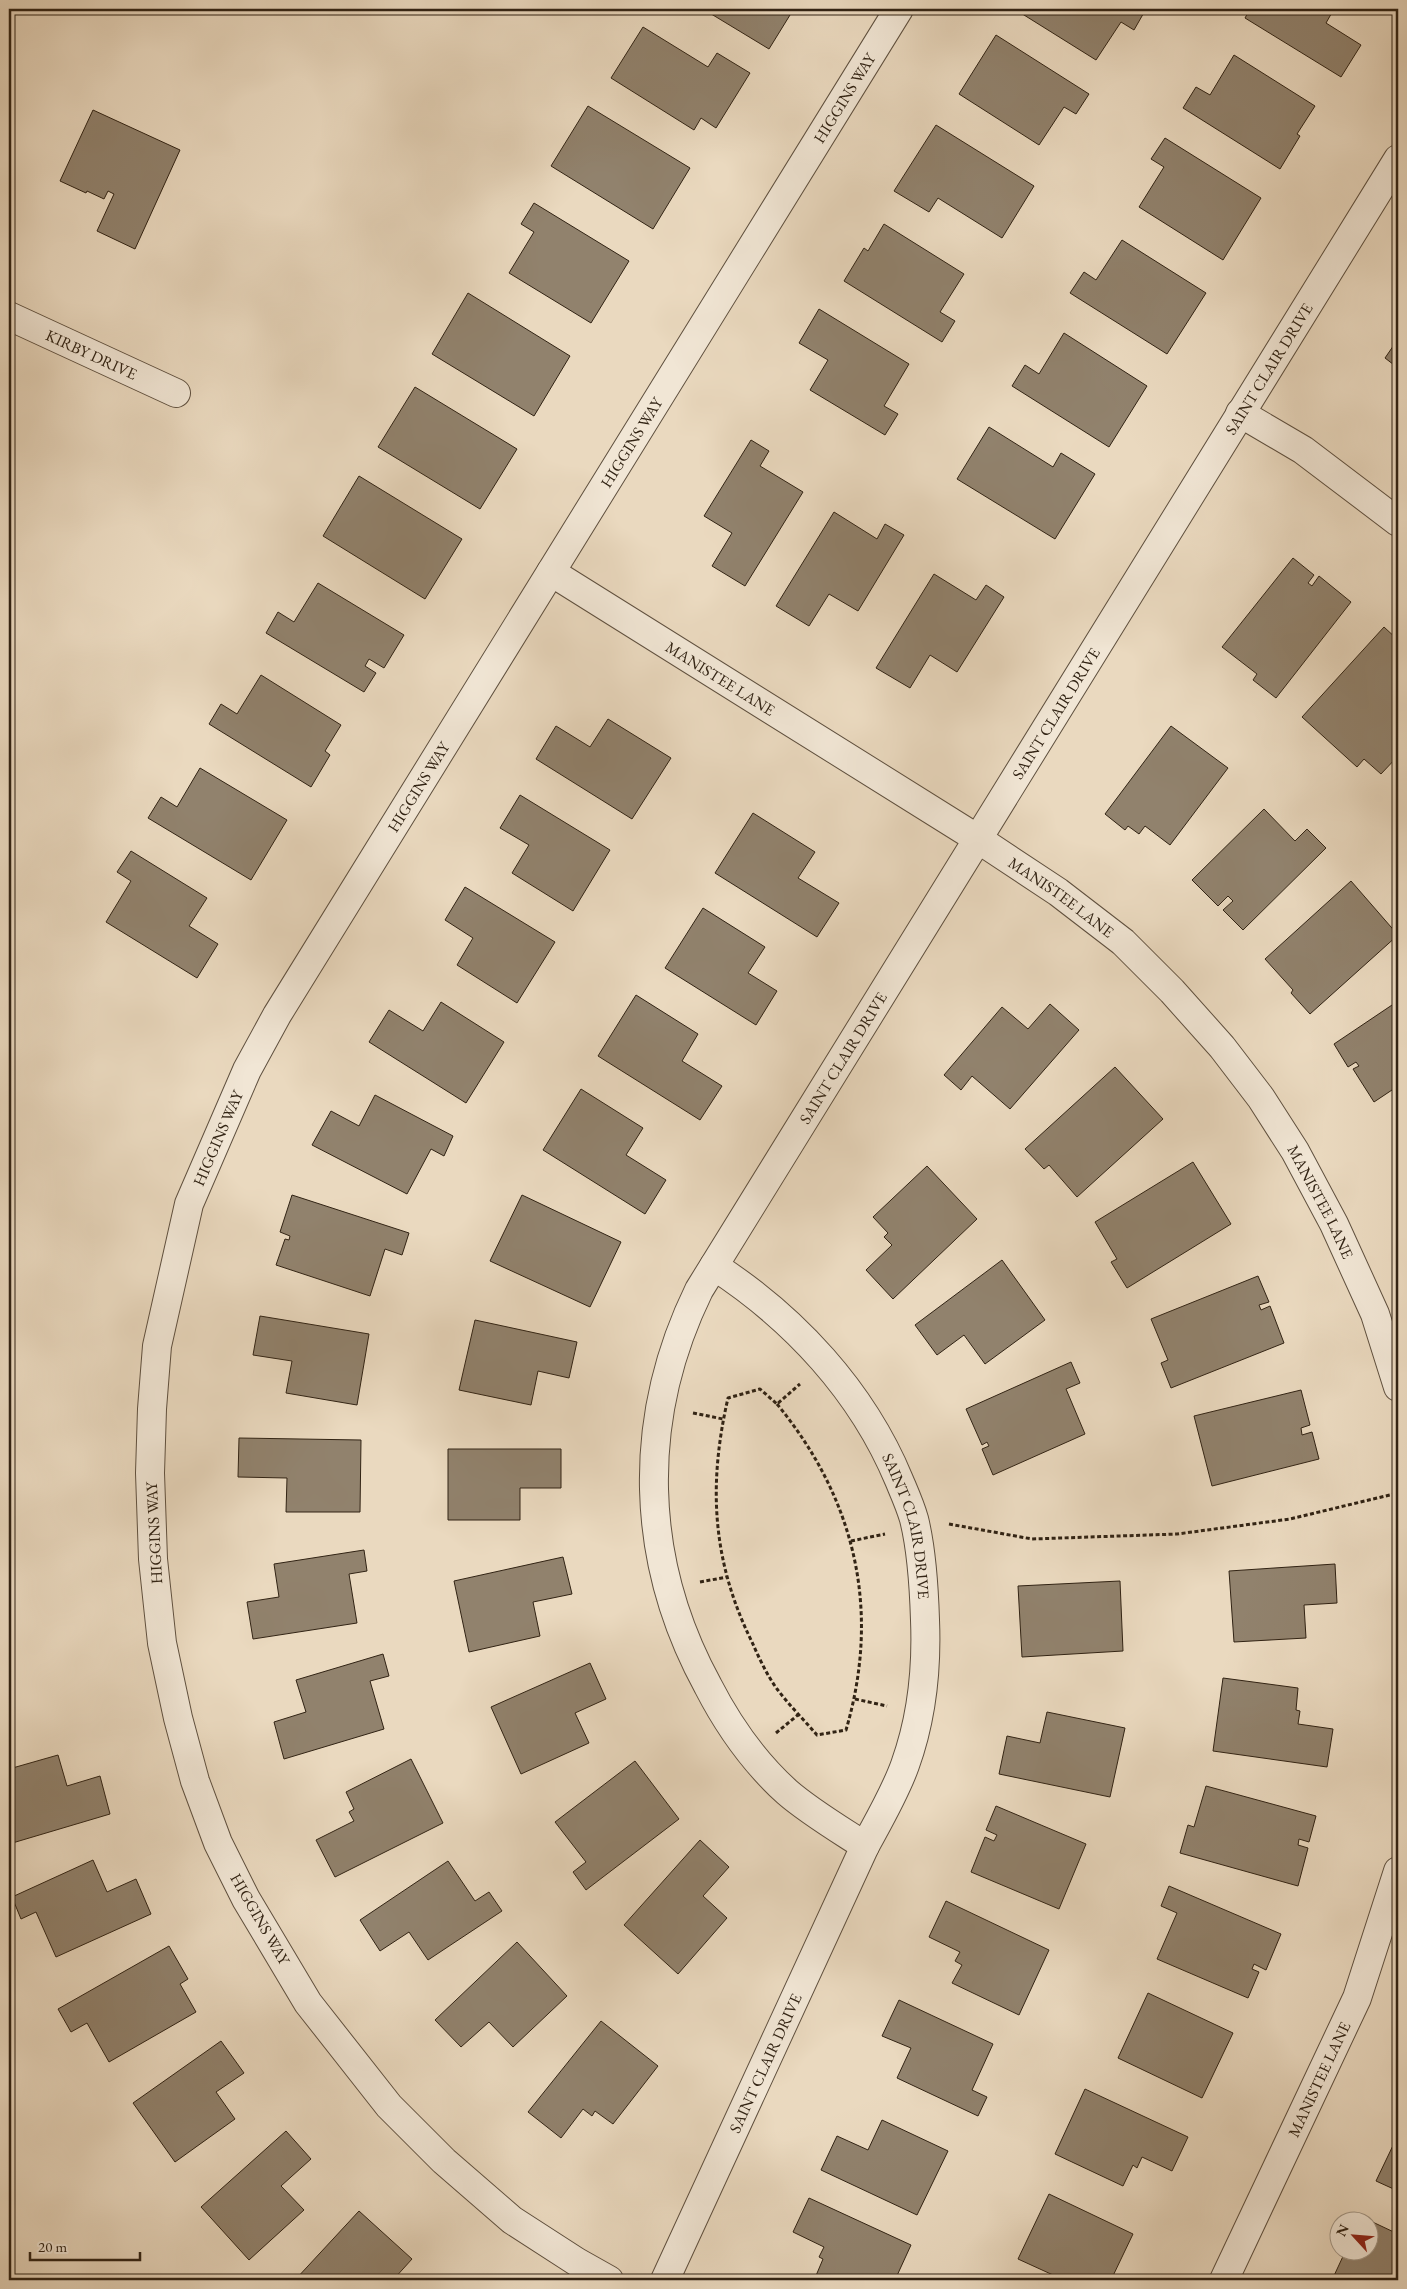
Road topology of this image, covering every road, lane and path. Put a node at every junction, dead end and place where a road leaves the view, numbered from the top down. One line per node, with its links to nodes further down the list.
1 (899, 9): 7 (street, HIGGINS WAY)
2 (1398, 159): 5 (street, SAINT CLAIR DRIVE)
3 (9, 316): 4 (street, KIRBY DRIVE)
4 (176, 393)
5 (1240, 413): 6 (street); 8 (street, SAINT CLAIR DRIVE)
6 (1398, 522)
7 (550, 572): 8 (street, MANISTEE LANE); 17 (street, HIGGINS WAY)
8 (978, 840): 9 (street, SAINT CLAIR DRIVE); 11 (street, MANISTEE LANE)
9 (714, 1266): 10 (street, SAINT CLAIR DRIVE); 15 (street, SAINT CLAIR DRIVE)
10 (824, 1361): 12 (path); 14 (street, SAINT CLAIR DRIVE)
11 (1398, 1387)
12 (777, 1404): 12 (path)
13 (1398, 1493): 14 (path)
14 (914, 1518): 15 (street, SAINT CLAIR DRIVE)
15 (865, 1846): 18 (street, SAINT CLAIR DRIVE)
16 (1398, 1871): 19 (street, MANISTEE LANE)
17 (609, 2280)
18 (666, 2280)
19 (1224, 2280)

